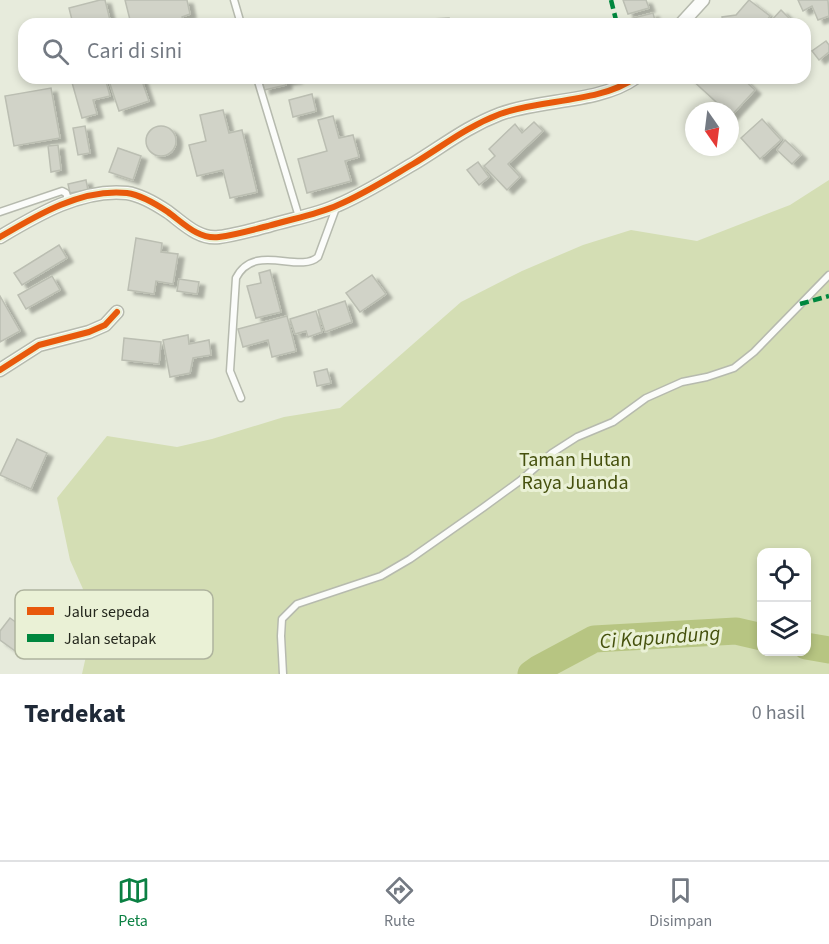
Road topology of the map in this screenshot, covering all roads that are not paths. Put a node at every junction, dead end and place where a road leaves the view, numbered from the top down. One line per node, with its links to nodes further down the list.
1 (234, 0): 3 (lane)
2 (703, 0): 4 (street)
3 (239, 18)
4 (686, 18)
5 (259, 84): 10 (lane)
6 (624, 84): 8 (street)
7 (69, 202): 9 (lane); 10 (street); 11 (street)
8 (336, 206): 10 (street); 15 (lane)
9 (0, 212)
10 (299, 217)
11 (0, 237)
12 (829, 275): 16 (lane)
13 (117, 312): 14 (street)
14 (0, 370)
15 (241, 398)
16 (284, 674)

